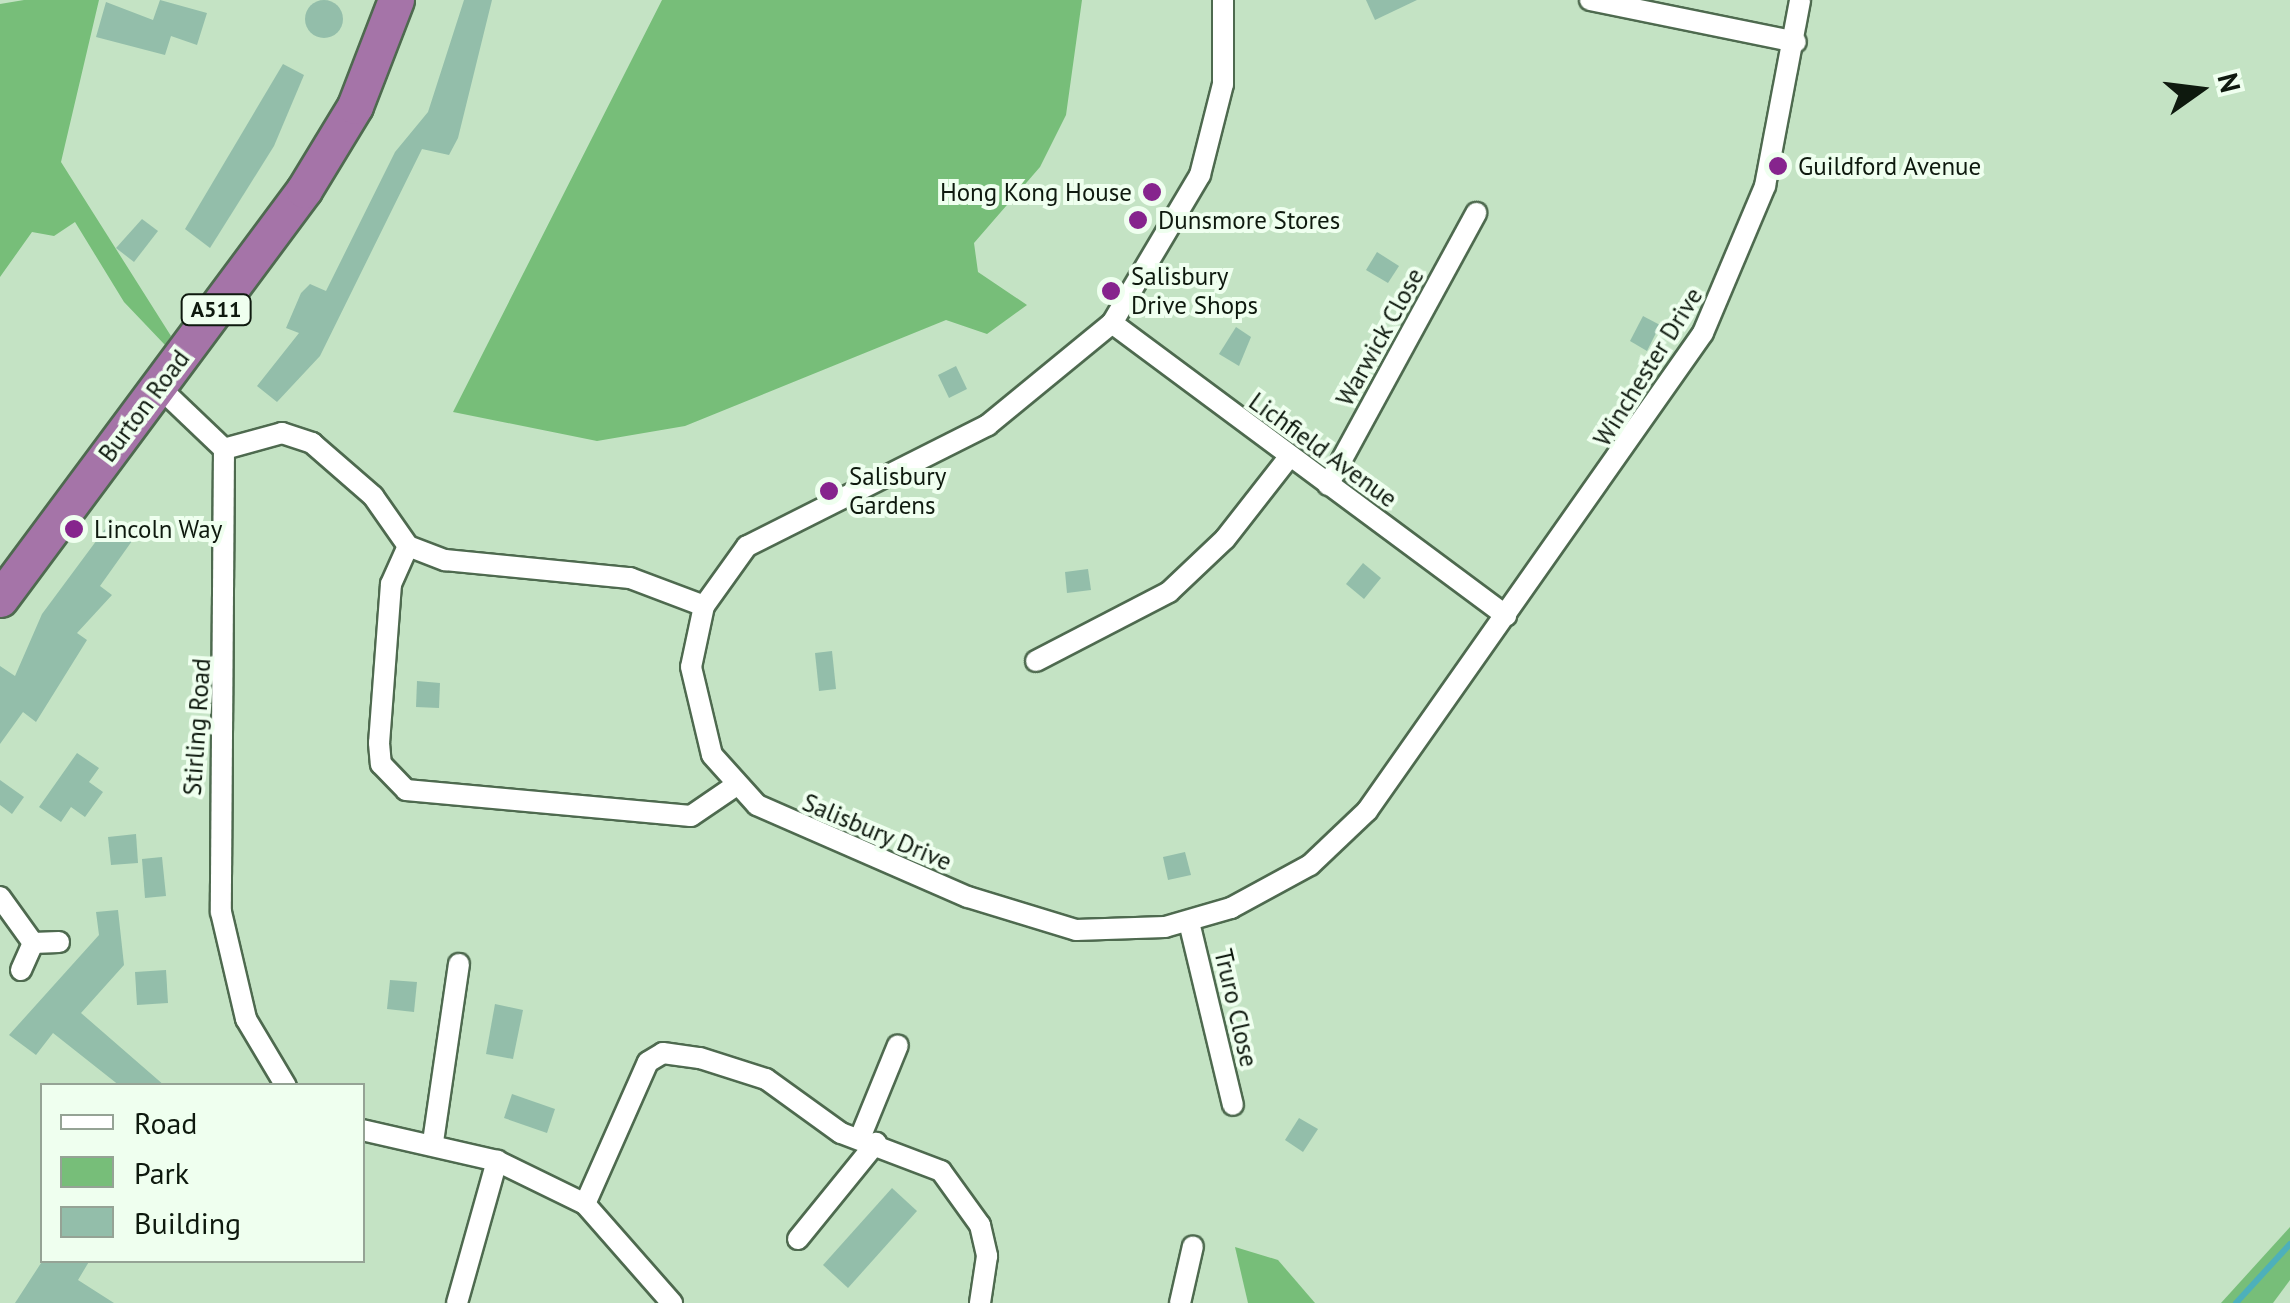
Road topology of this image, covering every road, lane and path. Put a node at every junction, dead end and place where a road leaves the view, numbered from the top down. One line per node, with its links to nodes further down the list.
1 (396, 0): 8 (highway, Burton Road / A511)
2 (1223, 0): 7 (street, Salisbury Drive)
3 (1590, 0): 5 (street)
4 (1800, 0): 5 (street, Winchester Drive)
5 (1796, 42): 15 (street, Winchester Drive)
6 (1476, 213): 11 (street, Warwick Close)
7 (1112, 323): 10 (street, Lichfield Avenue); 14 (street, Salisbury Drive)
8 (159, 387): 9 (street); 13 (highway, Burton Road / A511)
9 (224, 449): 12 (street); 25 (street, Stirling Road)
10 (1289, 457): 11 (street, Lichfield Avenue); 16 (street)
11 (1328, 484): 15 (street, Lichfield Avenue)
12 (408, 546): 14 (street); 17 (street)
13 (0, 599)
14 (704, 606): 17 (street, Salisbury Drive)
15 (1506, 616): 19 (street, Salisbury Drive)
16 (1036, 660)
17 (734, 786): 19 (street, Salisbury Drive)
18 (0, 897): 21 (street)
19 (1189, 922): 26 (street, Truro Close)
20 (60, 942): 21 (street)
21 (33, 943): 23 (street)
22 (459, 964): 29 (street)
23 (20, 970)
24 (898, 1045): 28 (street)
25 (284, 1083)
26 (1233, 1105)
27 (365, 1131): 29 (street)
28 (868, 1140): 31 (street); 32 (street); 36 (street)
29 (433, 1142): 30 (street)
30 (497, 1161): 31 (street); 34 (street)
31 (585, 1204): 35 (street)
32 (798, 1240)
33 (1194, 1246): 37 (street)
34 (457, 1303)
35 (672, 1303)
36 (980, 1303)
37 (1180, 1303)

